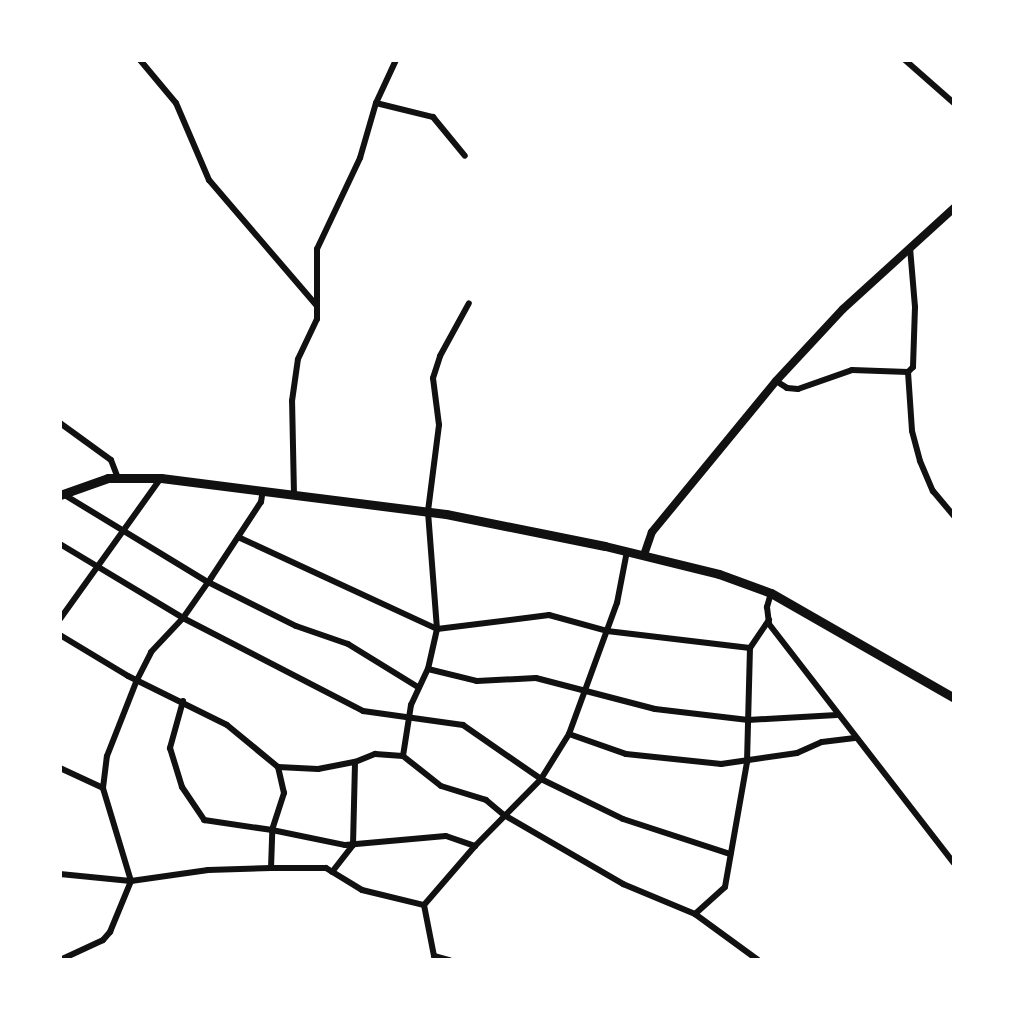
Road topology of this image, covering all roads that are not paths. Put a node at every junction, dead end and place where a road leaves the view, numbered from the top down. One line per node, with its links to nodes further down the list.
1 (140, 60): 10 (street)
2 (396, 60): 4 (street)
3 (904, 60): 5 (street)
4 (376, 103): 6 (street); 10 (street)
5 (954, 103)
6 (465, 156)
7 (954, 208): 8 (main road)
8 (910, 248): 11 (street); 12 (main road)
9 (469, 303): 19 (street)
10 (317, 306): 18 (street)
11 (908, 372): 12 (street); 20 (street)
12 (776, 381): 25 (main road)
13 (60, 423): 14 (street)
14 (117, 476): 15 (main road); 17 (main road)
15 (161, 478): 16 (main road); 21 (street)
16 (264, 490): 18 (main road); 22 (street)
17 (61, 494): 21 (street)
18 (294, 494): 19 (main road)
19 (428, 511): 24 (main road); 32 (street)
20 (954, 516)
21 (122, 533): 26 (street); 27 (street)
22 (238, 537): 27 (street); 32 (street)
23 (60, 544): 26 (street)
24 (627, 551): 25 (main road); 33 (street)
25 (644, 555): 28 (main road)
26 (98, 567): 29 (street); 30 (street)
27 (208, 582): 29 (street); 38 (street)
28 (771, 593): 31 (street); 40 (main road)
29 (183, 618): 37 (street); 42 (street)
30 (60, 619)
31 (769, 620): 35 (street); 43 (street)
32 (437, 629): 33 (street); 36 (street)
33 (606, 631): 35 (street); 39 (street)
34 (60, 635): 37 (street)
35 (750, 648): 44 (street)
36 (428, 669): 38 (street); 39 (street)
37 (136, 680): 41 (street); 53 (street)
38 (418, 687): 42 (street)
39 (585, 692): 44 (street); 45 (street)
40 (954, 698)
41 (183, 701): 50 (street); 55 (street)
42 (410, 715): 47 (street); 52 (street)
43 (837, 715): 44 (street); 46 (street)
44 (748, 720): 49 (street)
45 (569, 734): 49 (street); 52 (street)
46 (855, 738): 49 (street); 59 (street)
47 (403, 756): 48 (street); 54 (street)
48 (355, 762): 50 (street); 56 (street)
49 (747, 762): 58 (street)
50 (278, 767): 55 (street)
51 (60, 768): 53 (street)
52 (541, 779): 54 (street); 58 (street)
53 (103, 788): 63 (street)
54 (504, 815): 57 (street); 65 (street)
55 (272, 830): 56 (street); 60 (street)
56 (353, 845): 57 (street); 61 (street)
57 (475, 846): 64 (street)
58 (730, 854): 65 (street)
59 (954, 863)
60 (271, 868): 61 (street); 63 (street)
61 (332, 872): 64 (street)
62 (60, 874): 63 (street)
63 (131, 881): 66 (street)
64 (424, 905): 67 (street)
65 (695, 914): 68 (street)
66 (60, 960)
67 (449, 960)
68 (758, 960)

